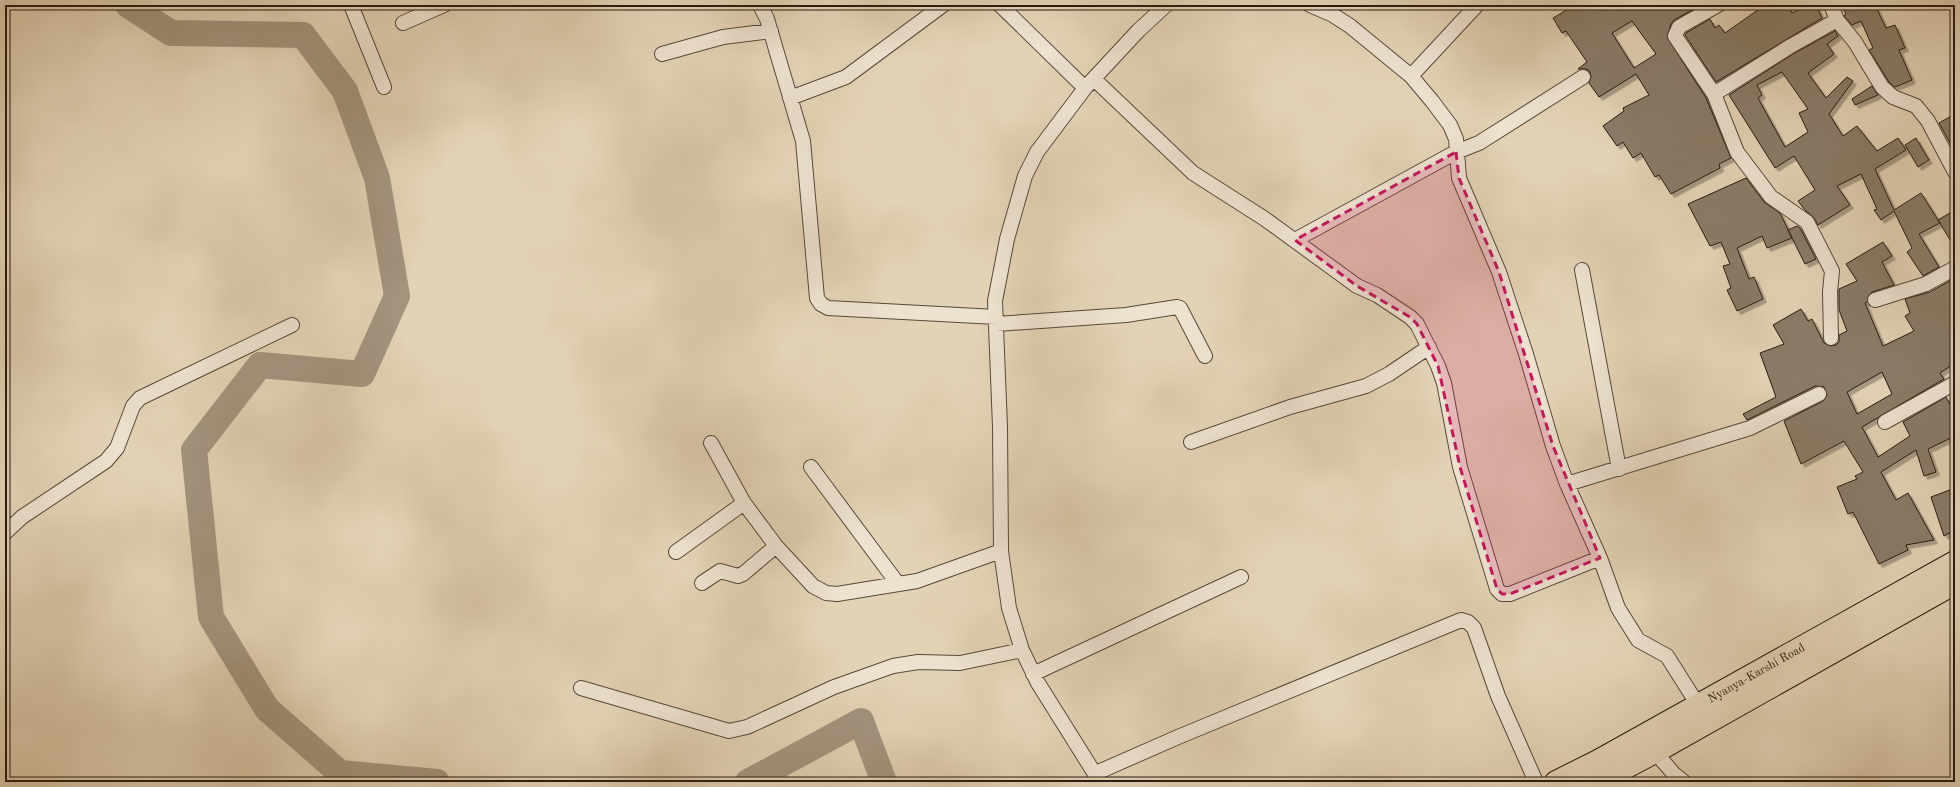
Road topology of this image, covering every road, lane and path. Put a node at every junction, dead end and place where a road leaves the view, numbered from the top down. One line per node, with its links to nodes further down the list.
1 (351, 5): 18 (street)
2 (444, 5): 12 (street)
3 (760, 5): 13 (street)
4 (943, 5): 20 (street)
5 (1000, 5): 17 (street)
6 (1166, 5): 17 (street)
7 (1477, 5): 15 (street)
8 (1718, 5): 19 (street)
9 (1831, 5): 11 (street)
10 (1317, 6): 15 (street)
11 (1837, 20): 19 (street); 22 (street)
12 (403, 23)
13 (771, 31): 14 (street); 20 (street)
14 (662, 54)
15 (1411, 76): 21 (street)
16 (1583, 77): 21 (street)
17 (1090, 84): 23 (street); 27 (street)
18 (384, 87)
19 (1714, 94): 29 (street)
20 (790, 98): 27 (street)
21 (1456, 152): 23 (street); 39 (street)
22 (1955, 172)
23 (1295, 240): 30 (street)
24 (1955, 268): 26 (street)
25 (1582, 270): 38 (street)
26 (1875, 300)
27 (996, 321): 31 (street); 44 (street)
28 (292, 325): 41 (street)
29 (1831, 338)
30 (1429, 347): 35 (street); 45 (street)
31 (1205, 356)
32 (1955, 383): 34 (street)
33 (1819, 394): 38 (street)
34 (1884, 422)
35 (1191, 442)
36 (711, 443): 40 (street)
37 (811, 467): 49 (street)
38 (1618, 469): 39 (street)
39 (1567, 484): 45 (street)
40 (744, 503): 42 (street); 43 (street)
41 (5, 533)
42 (776, 546): 48 (street); 49 (street)
43 (676, 552)
44 (1001, 552): 49 (street); 51 (street)
45 (1600, 558): 54 (street)
46 (1955, 562): 54 (main road, Nyanya-Karshi Road)
47 (1241, 577): 52 (street)
48 (702, 583)
49 (898, 584)
50 (1955, 584): 55 (main road, Nyanya-Karshi Road)
51 (1022, 650): 52 (street); 53 (street)
52 (1033, 674): 56 (street)
53 (581, 688)
54 (1698, 705): 58 (main road, Nyanya-Karshi Road)
55 (1655, 752): 59 (main road, Nyanya-Karshi Road); 60 (street)
56 (1098, 778): 57 (street)
57 (1536, 782)
58 (1556, 782)
59 (1598, 782)
60 (1684, 782)

